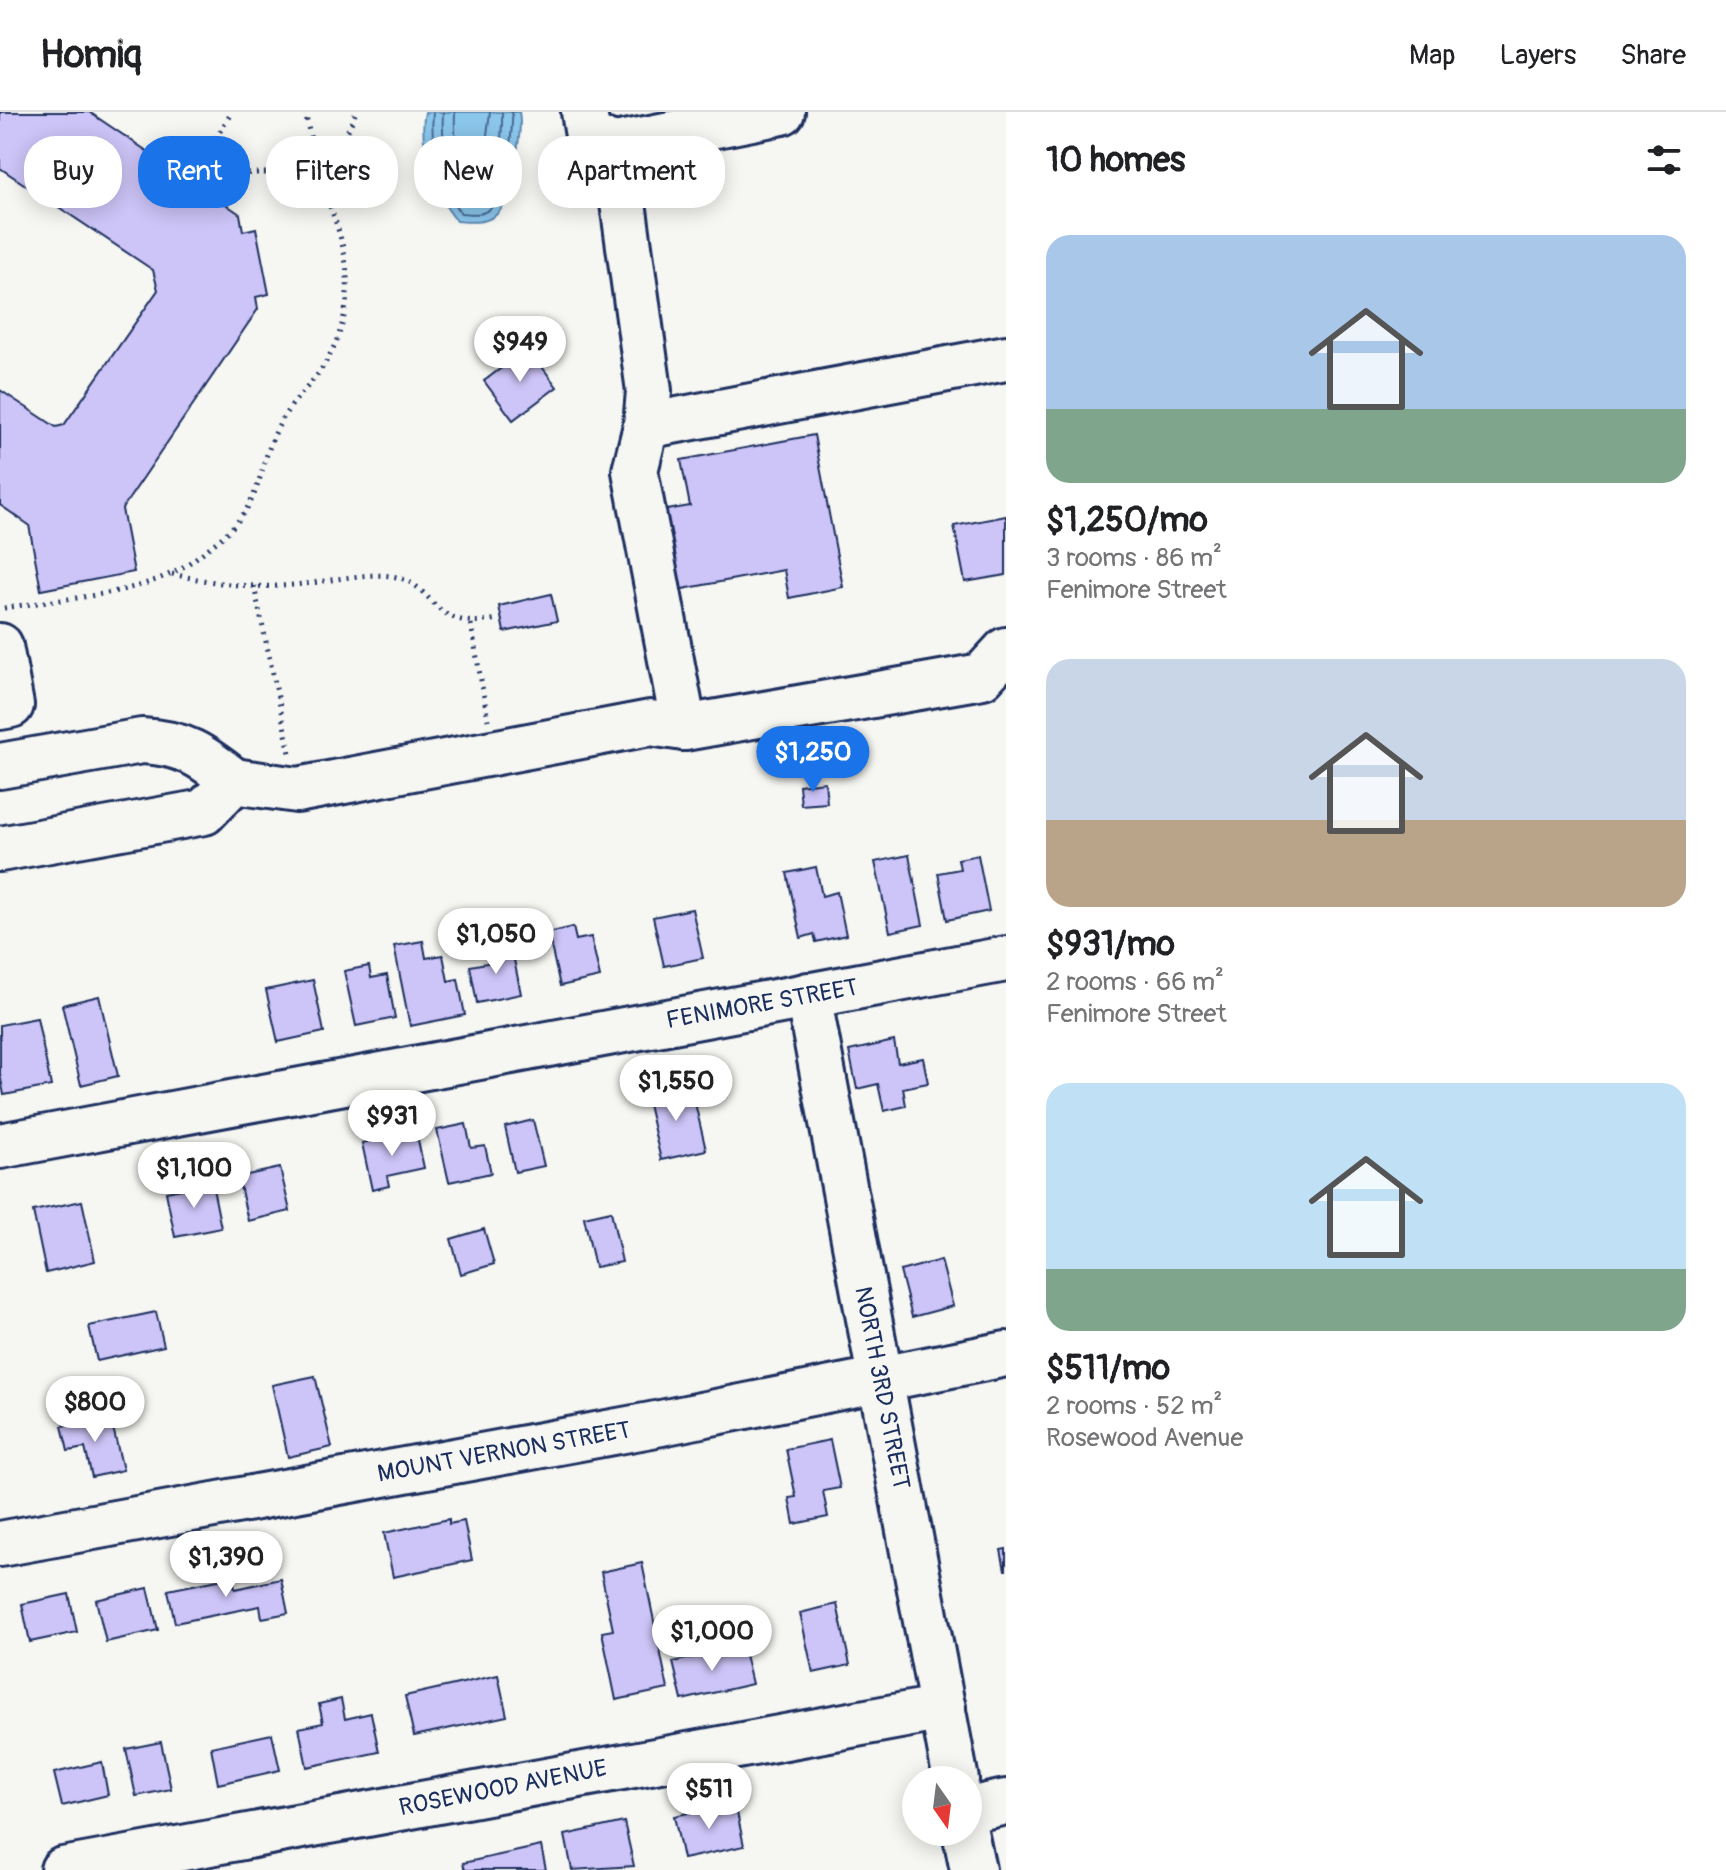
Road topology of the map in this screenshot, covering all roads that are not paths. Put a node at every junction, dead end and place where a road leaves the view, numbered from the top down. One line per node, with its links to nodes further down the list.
1 (584, 112): 3 (street)
2 (782, 112): 4 (street)
3 (588, 136)
4 (661, 136)
5 (624, 208): 7 (street)
6 (1006, 358): 7 (street)
7 (646, 426): 11 (street)
8 (0, 646): 10 (street)
9 (1006, 650): 11 (street)
10 (0, 707)
11 (684, 728): 13 (street)
12 (0, 766): 13 (street)
13 (234, 781): 14 (street)
14 (0, 849)
15 (1006, 959): 16 (street, FENIMORE STREET)
16 (808, 995): 17 (street, FENIMORE STREET); 19 (street, NORTH 3RD STREET)
17 (0, 1146)
18 (1006, 1354): 19 (street, MOUNT VERNON STREET)
19 (880, 1378): 20 (street, MOUNT VERNON STREET); 21 (street, NORTH 3RD STREET)
20 (0, 1544)
21 (943, 1708): 22 (street, NORTH 3RD STREET); 26 (street, ROSEWOOD AVENUE)
22 (953, 1766)
23 (1006, 1802): 24 (street)
24 (982, 1807)
25 (968, 1846): 27 (street)
26 (63, 1870)
27 (973, 1870)

